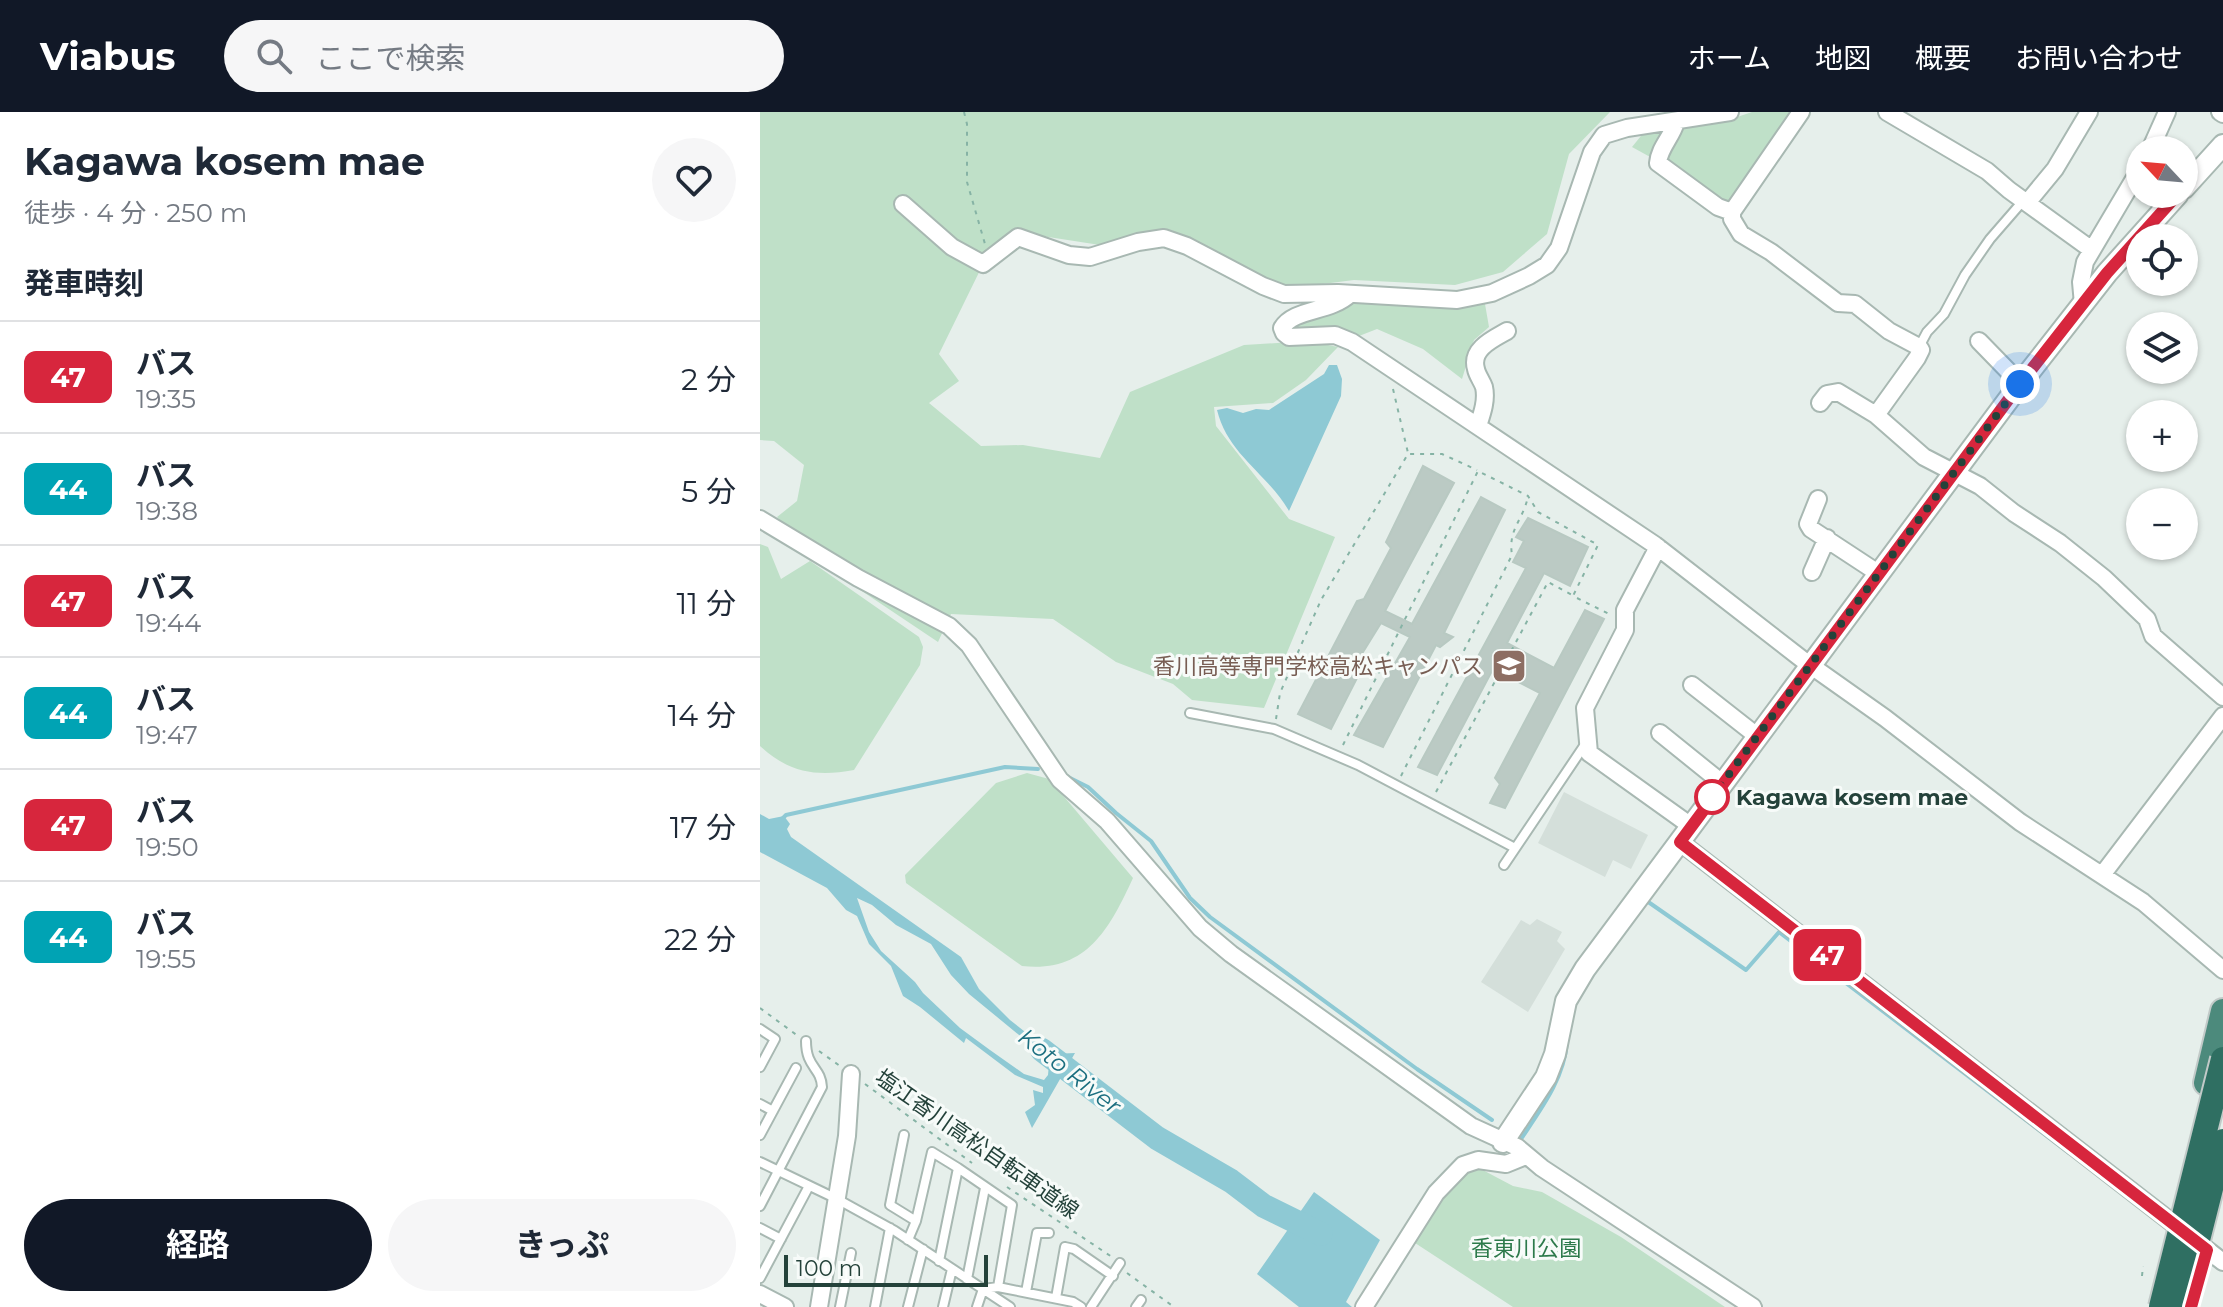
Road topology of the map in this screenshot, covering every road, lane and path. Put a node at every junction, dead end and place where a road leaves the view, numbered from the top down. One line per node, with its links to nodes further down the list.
1 (964, 112): 17 (path)
2 (1730, 112): 7 (street)
3 (1801, 112): 15 (street)
4 (1887, 112): 12 (street)
5 (2089, 112): 12 (street)
6 (2167, 112): 8 (street)
7 (1676, 122): 15 (street); 18 (street)
8 (2156, 136)
9 (2223, 145): 10 (street)
10 (2198, 173)
11 (2126, 195): 16 (street)
12 (2025, 202): 16 (street); 22 (lane)
13 (903, 204): 17 (street)
14 (2165, 208): 19 (street)
15 (1732, 212): 22 (street)
16 (2092, 250): 19 (street)
17 (983, 264): 18 (street)
18 (1350, 294): 23 (street)
19 (2083, 304): 24 (street)
20 (1507, 331): 27 (street)
21 (1979, 341): 24 (street)
22 (1919, 347): 26 (street)
23 (1388, 366): 27 (street); 28 (path)
24 (2019, 386): 30 (street)
25 (1820, 403): 26 (street)
26 (1876, 415): 30 (street)
27 (1478, 426): 35 (street)
28 (1408, 454): 29 (path); 45 (path)
29 (1478, 471): 31 (path); 49 (path)
30 (1954, 473): 37 (street); 42 (street)
31 (1528, 496): 38 (path); 51 (path)
32 (1818, 499): 34 (street)
33 (760, 519): 71 (street)
34 (1827, 538): 36 (street); 37 (street)
35 (1658, 547): 39 (street); 40 (street)
36 (1812, 572)
37 (1878, 573): 40 (street)
38 (1573, 596): 39 (path); 52 (path)
39 (1625, 622): 48 (street)
40 (1809, 665): 47 (street); 56 (street)
41 (1692, 685): 47 (street)
42 (2223, 697)
43 (1190, 713): 45 (lane)
44 (2223, 716): 56 (street)
45 (1274, 729): 49 (lane)
46 (1660, 733): 50 (street)
47 (1757, 736): 50 (street)
48 (1588, 740): 53 (street); 54 (lane)
49 (1337, 757): 51 (lane)
50 (1722, 783): 53 (street)
51 (1396, 786): 52 (lane)
52 (1430, 803): 54 (lane)
53 (1685, 834): 71 (street); 84 (street)
54 (1515, 848): 55 (lane)
55 (1504, 865)
56 (2102, 875): 57 (street)
57 (2223, 970)
58 (760, 1008): 61 (path, 塩江香川高松自転車道線)
59 (2223, 1011): 84 (highway)
60 (760, 1029): 63 (lane)
61 (806, 1041): 65 (path, 塩江香川高松自転車道線); 76 (lane)
62 (2223, 1059): 121 (highway, bridge)
63 (760, 1067)
64 (796, 1068): 67 (lane)
65 (851, 1074): 74 (path, 塩江香川高松自転車道線); 81 (street)
66 (760, 1104): 67 (lane)
67 (773, 1111): 68 (lane)
68 (760, 1135)
69 (904, 1135): 83 (lane)
70 (2223, 1141): 122 (highway, bridge)
71 (1503, 1142): 72 (street)
72 (1526, 1156): 118 (street); 119 (street)
73 (760, 1162): 76 (lane)
74 (973, 1164)
75 (958, 1168): 80 (lane); 83 (lane); 93 (lane)
76 (779, 1171): 79 (lane); 82 (lane)
77 (999, 1181): 94 (path, 塩江香川高松自転車道線)
78 (2223, 1184): 92 (highway)
79 (809, 1186): 81 (lane); 88 (lane)
80 (985, 1188): 100 (lane); 101 (lane)
81 (837, 1199): 86 (lane); 108 (street)
82 (760, 1206)
83 (916, 1221): 89 (lane)
84 (2172, 1222): 92 (street); 120 (highway)
85 (760, 1228): 88 (lane)
86 (890, 1228): 89 (lane); 110 (lane)
87 (1049, 1233): 103 (lane)
88 (781, 1239): 99 (lane)
89 (908, 1240): 90 (lane)
90 (923, 1249): 93 (lane); 111 (lane)
91 (851, 1253): 109 (lane)
92 (2215, 1256): 123 (highway)
93 (939, 1261): 96 (lane)
94 (1120, 1263): 97 (lane); 117 (path, 塩江香川高松自転車道線)
95 (2143, 1266): 98 (path)
96 (952, 1269): 100 (lane); 112 (lane)
97 (1113, 1276): 105 (lane); 116 (lane)
98 (2142, 1276)
99 (760, 1278)
100 (967, 1279): 102 (lane)
101 (998, 1287): 102 (lane); 103 (lane)
102 (983, 1289): 113 (lane); 114 (lane)
103 (1026, 1292): 105 (lane)
104 (760, 1294): 107 (street)
105 (1056, 1298): 106 (lane)
106 (1065, 1304): 115 (lane)
107 (785, 1307)
108 (819, 1307)
109 (840, 1307)
110 (875, 1307)
111 (908, 1307)
112 (943, 1307)
113 (977, 1307)
114 (1010, 1307)
115 (1081, 1307)
116 (1091, 1307)
117 (1174, 1307)
118 (1364, 1307)
119 (1753, 1307)
120 (2151, 1307)
121 (2161, 1307)
122 (2181, 1307)
123 (2191, 1307)

